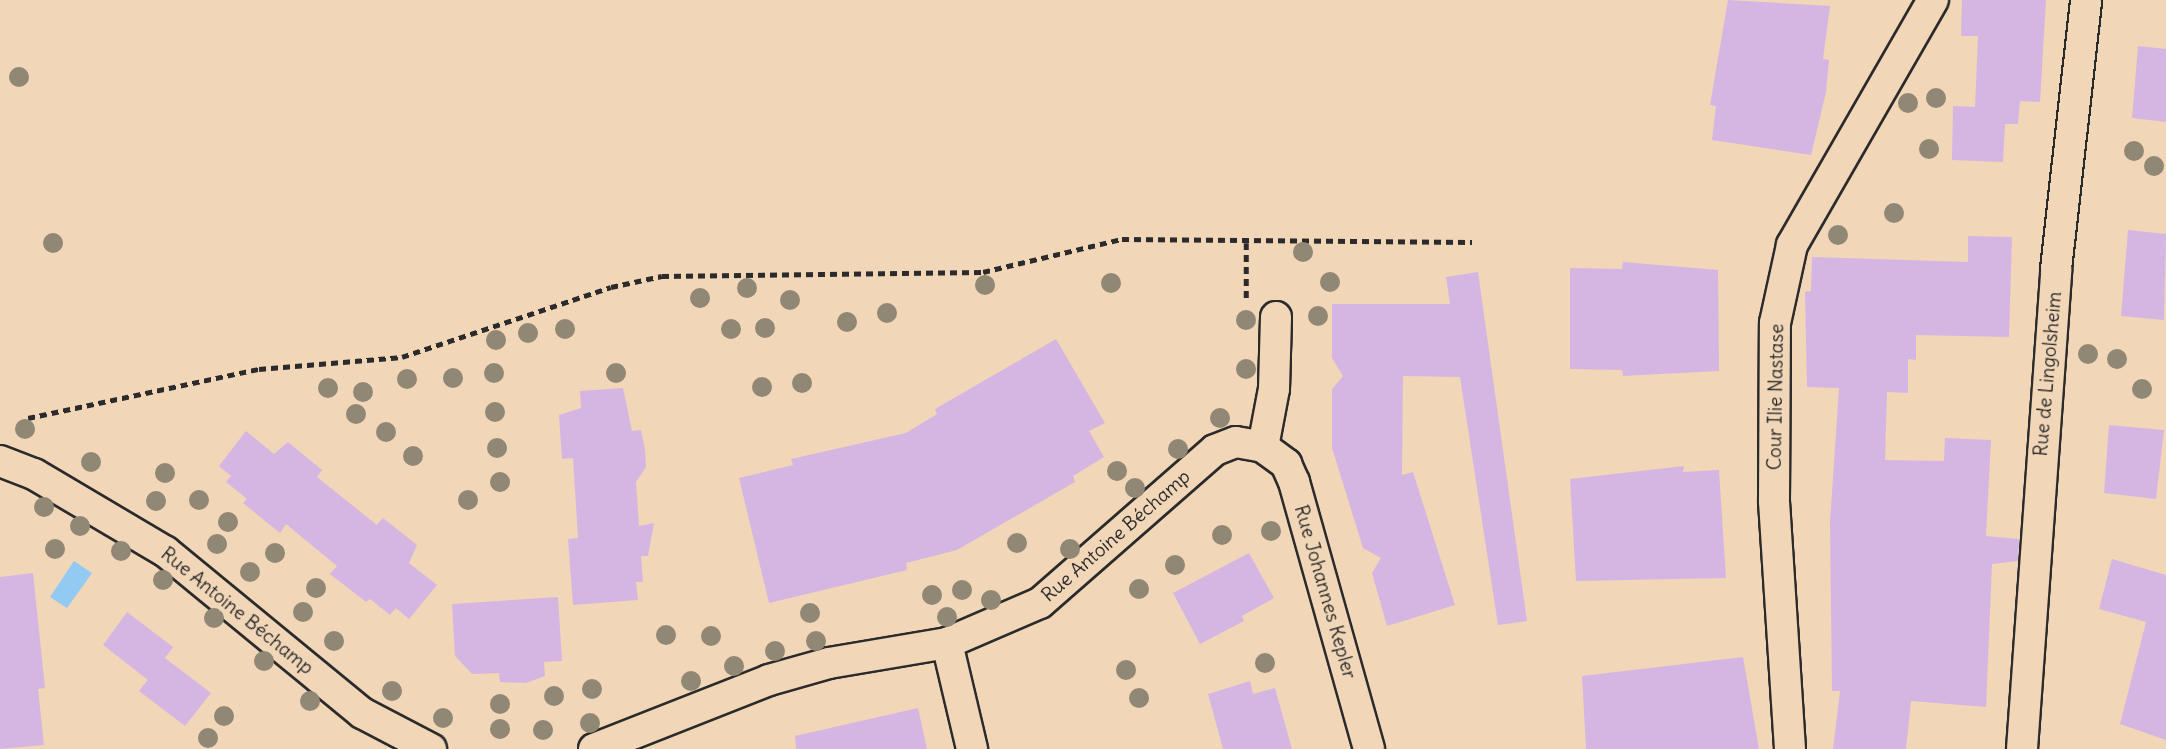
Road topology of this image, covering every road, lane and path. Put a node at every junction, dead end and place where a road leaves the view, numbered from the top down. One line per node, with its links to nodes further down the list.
1 (1933, 0): 14 (street, Cour Ilie Nastase)
2 (2086, 0): 15 (street, Rue de Lingolsheim)
3 (1472, 242): 4 (path)
4 (1247, 243): 5 (path); 6 (path)
5 (1276, 317): 7 (street)
6 (28, 418)
7 (1263, 447): 9 (street, Rue Antoine Béchamp); 13 (street, Rue Johannes Kepler)
8 (0, 461): 10 (street, Rue Antoine Béchamp)
9 (947, 643): 11 (street, Rue Antoine Béchamp); 12 (street)
10 (431, 749)
11 (594, 749)
12 (972, 749)
13 (1369, 749)
14 (1790, 749)
15 (2022, 749)

